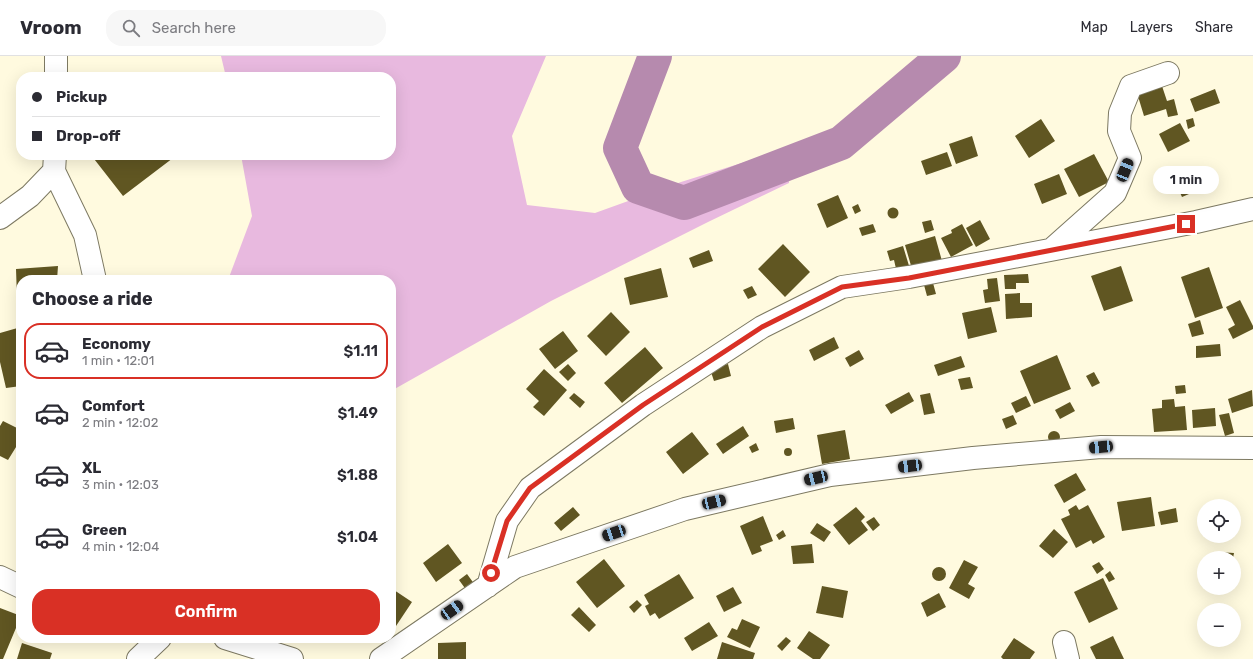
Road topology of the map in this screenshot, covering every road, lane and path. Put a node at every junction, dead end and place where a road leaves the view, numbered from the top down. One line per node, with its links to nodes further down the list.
1 (56, 56): 2 (street)
2 (56, 72)
3 (1168, 73): 7 (street)
4 (54, 163): 6 (street); 8 (street)
5 (1253, 209): 7 (street)
6 (0, 218)
7 (1050, 250): 12 (street)
8 (94, 275)
9 (1253, 448): 12 (street)
10 (0, 577): 11 (street)
11 (16, 585)
12 (488, 586): 17 (street)
13 (155, 643): 15 (street)
14 (240, 643): 16 (street)
15 (138, 659)
16 (292, 659)
17 (381, 659)

